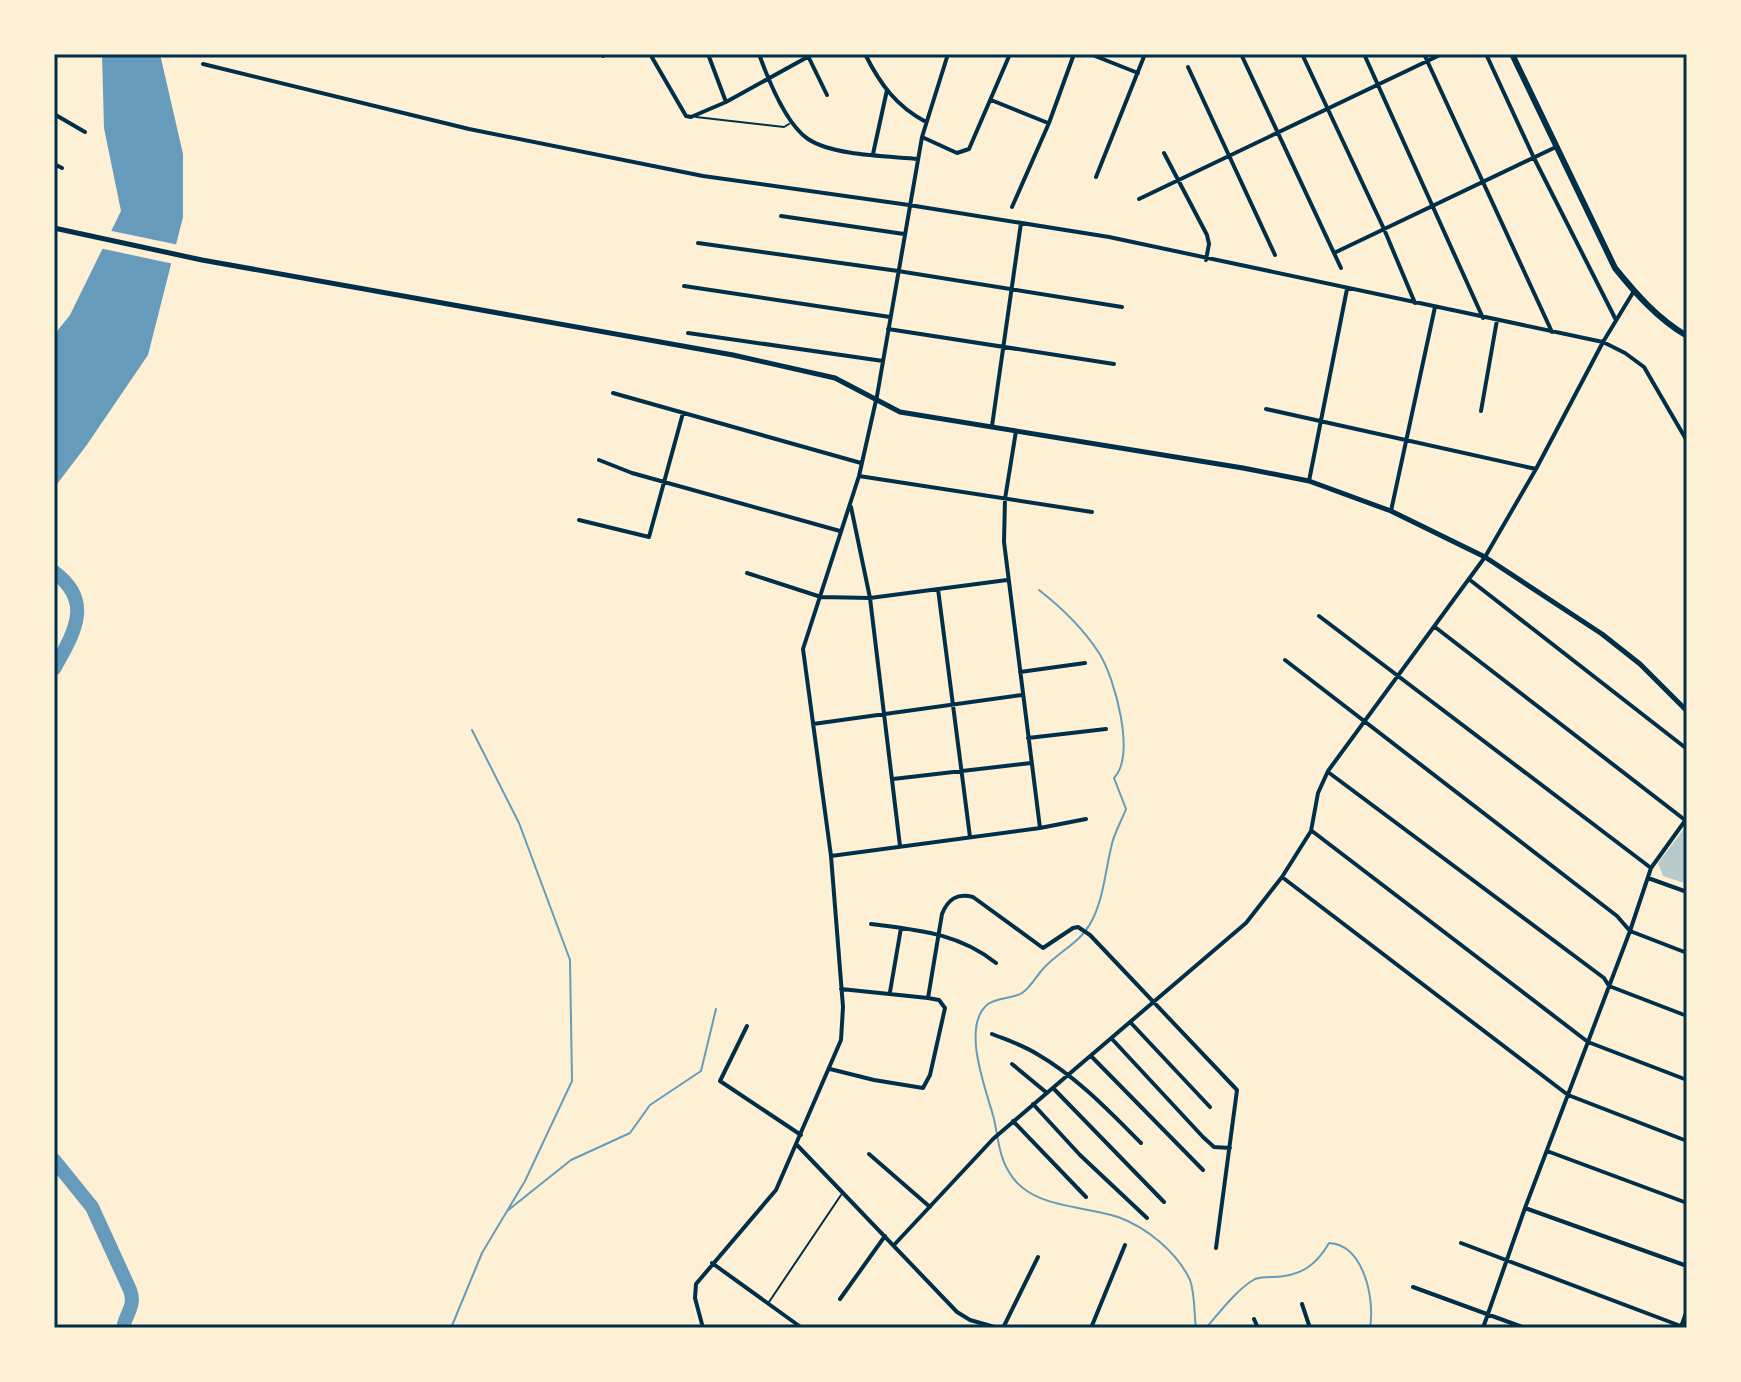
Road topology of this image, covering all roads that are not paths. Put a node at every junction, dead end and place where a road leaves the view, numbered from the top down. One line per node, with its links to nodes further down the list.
1 (650, 54): 30 (street)
2 (708, 54): 27 (street)
3 (759, 54): 22 (street)
4 (865, 54): 24 (street)
5 (948, 54): 32 (street)
6 (1010, 54): 26 (street)
7 (1074, 54): 33 (street)
8 (1090, 54): 21 (street)
9 (1145, 54): 21 (street)
10 (1241, 54): 35 (street)
11 (1302, 54): 28 (street)
12 (1364, 54): 23 (street)
13 (1424, 54): 18 (street)
14 (1442, 54): 18 (street)
15 (1486, 54): 41 (street)
16 (1512, 54): 37 (main road)
17 (810, 55): 22 (street); 25 (street)
18 (1428, 61): 23 (street); 47 (street)
19 (203, 64): 49 (street)
20 (1188, 67): 40 (street)
21 (1138, 73): 45 (street)
22 (769, 80): 27 (street); 31 (street)
23 (1378, 85): 28 (street); 50 (street)
24 (887, 90): 32 (street); 39 (street)
25 (827, 95)
26 (991, 100): 33 (street); 36 (street)
27 (726, 102): 30 (street)
28 (1328, 110): 35 (street); 55 (street)
29 (54, 114): 34 (street)
30 (696, 117): 31 (lane)
31 (793, 122): 39 (street)
32 (926, 122): 36 (street)
33 (1049, 123): 51 (street)
34 (85, 132)
35 (1277, 133): 40 (street); 58 (street)
36 (922, 137): 42 (street)
37 (1556, 147): 41 (street); 66 (main road)
38 (1164, 153): 46 (street)
39 (873, 154): 42 (street)
40 (1228, 156): 46 (street); 59 (street)
41 (1534, 158): 47 (street); 73 (street)
42 (918, 159): 49 (street)
43 (54, 164): 44 (street)
44 (62, 168)
45 (1096, 177)
46 (1177, 179): 48 (street); 60 (street)
47 (1485, 181): 50 (street); 75 (street)
48 (1139, 199)
49 (909, 205): 53 (street); 56 (street)
50 (1434, 206): 55 (street); 71 (street)
51 (1012, 207)
52 (781, 216): 56 (street)
53 (1021, 223): 60 (street); 65 (street)
54 (54, 228): 83 (street)
55 (1384, 229): 58 (street); 67 (street)
56 (904, 234): 62 (street)
57 (698, 243): 62 (street)
58 (1334, 253): 61 (street)
59 (1275, 255)
60 (1206, 260): 64 (street)
61 (1341, 268)
62 (898, 271): 65 (street); 70 (street)
63 (684, 286): 70 (street)
64 (1347, 289): 67 (street); 87 (street)
65 (1012, 290): 68 (street); 79 (street)
66 (1634, 291): 73 (street); 77 (main road)
67 (1415, 303): 69 (street)
68 (1122, 307)
69 (1435, 307): 71 (street); 90 (street)
70 (890, 317): 74 (street)
71 (1483, 318): 72 (street)
72 (1497, 320): 75 (street); 85 (street)
73 (1616, 320): 78 (street)
74 (888, 329): 79 (street); 80 (street)
75 (1552, 332): 78 (street)
76 (688, 333): 80 (street)
77 (1687, 336)
78 (1603, 342): 91 (street); 94 (street)
79 (1005, 349): 81 (street); 88 (street)
80 (883, 361): 83 (street)
81 (1114, 364)
82 (613, 393): 86 (street)
83 (876, 400): 88 (street); 93 (street)
84 (1266, 409): 87 (street)
85 (1481, 411)
86 (683, 413): 93 (street); 97 (street)
87 (1322, 422): 90 (street); 96 (street)
88 (992, 427): 89 (street)
89 (1016, 431): 96 (street); 98 (street)
90 (1406, 440): 94 (street); 100 (street)
91 (1687, 441)
92 (599, 460): 97 (street)
93 (862, 463): 95 (street)
94 (1536, 469): 104 (street)
95 (859, 476): 98 (street); 99 (street)
96 (1309, 481): 100 (street)
97 (665, 482): 102 (street); 103 (street)
98 (1005, 499): 101 (street); 106 (street)
99 (851, 505): 103 (street); 110 (street)
100 (1391, 511): 104 (street)
101 (1092, 512)
102 (579, 520)
103 (840, 531): 109 (street)
104 (1485, 557): 107 (street); 119 (street)
105 (747, 573): 109 (street)
106 (1007, 580): 108 (street); 115 (street)
107 (1470, 580): 112 (street); 125 (street)
108 (938, 589): 110 (street); 118 (street)
109 (821, 597): 110 (street); 122 (street)
110 (870, 598): 120 (street)
111 (1319, 616): 116 (street)
112 (1435, 627): 116 (street); 131 (street)
113 (1285, 660): 121 (street)
114 (1085, 663): 115 (street)
115 (1020, 672): 117 (street)
116 (1398, 675): 121 (street); 137 (street)
117 (1022, 695): 118 (street); 124 (street)
118 (953, 705): 120 (street); 127 (street)
119 (1687, 711)
120 (884, 714): 122 (street); 129 (street)
121 (1364, 721): 128 (street); 143 (street)
122 (813, 724): 136 (street)
123 (1106, 729): 124 (street)
124 (1028, 738): 126 (street)
125 (1687, 749)
126 (1031, 763): 127 (street); 132 (street)
127 (962, 770): 129 (street); 134 (street)
128 (1328, 771): 133 (street); 147 (street)
129 (893, 779): 135 (street)
130 (1086, 819): 132 (street)
131 (1686, 819): 137 (street)
132 (1040, 828): 134 (street)
133 (1311, 831): 138 (street); 157 (street)
134 (970, 837): 135 (street)
135 (900, 846): 136 (street)
136 (831, 856): 148 (street)
137 (1651, 868): 139 (street)
138 (1282, 877): 151 (street); 165 (street)
139 (1648, 878): 140 (street); 143 (street)
140 (1687, 892)
141 (871, 924): 142 (street)
142 (901, 928): 144 (street); 149 (street)
143 (1630, 931): 145 (street); 147 (street)
144 (940, 934): 146 (street); 150 (street); 151 (street)
145 (1687, 953)
146 (996, 963)
147 (1609, 986): 152 (street); 157 (street)
148 (841, 989): 149 (street); 160 (street)
149 (890, 992): 150 (street)
150 (928, 998): 160 (street)
151 (1153, 1004): 153 (street); 173 (street)
152 (1687, 1016)
153 (1131, 1023): 156 (street); 167 (street)
154 (747, 1026): 169 (street)
155 (992, 1034): 161 (street)
156 (1112, 1039): 158 (street); 173 (street)
157 (1588, 1042): 162 (street); 165 (street)
158 (1091, 1056): 161 (street); 176 (street)
159 (1012, 1064): 164 (street)
160 (830, 1069): 169 (street)
161 (1068, 1075): 163 (street); 171 (street)
162 (1687, 1080)
163 (1053, 1088): 164 (street); 179 (street)
164 (1047, 1093): 166 (street)
165 (1568, 1095): 170 (street); 174 (street)
166 (1033, 1104): 168 (street); 183 (street)
167 (1210, 1107)
168 (1013, 1121): 178 (street); 181 (street)
169 (801, 1135): 172 (street)
170 (1687, 1141)
171 (1141, 1143)
172 (797, 1145): 177 (street); 191 (street)
173 (1230, 1148): 188 (street)
174 (1547, 1151): 180 (street); 182 (street)
175 (869, 1154): 181 (street)
176 (1203, 1170)
177 (843, 1193): 184 (street); 195 (lane)
178 (1086, 1197)
179 (1164, 1202)
180 (1687, 1203)
181 (930, 1207): 186 (street)
182 (1525, 1208): 190 (street); 192 (street)
183 (1147, 1218)
184 (885, 1236): 186 (street); 194 (street)
185 (1461, 1243): 190 (street)
186 (894, 1245): 203 (street)
187 (1125, 1245): 204 (street)
188 (1216, 1248)
189 (1038, 1257): 203 (street)
190 (1507, 1260): 198 (street); 201 (street)
191 (712, 1263): 195 (street); 200 (street)
192 (1687, 1266)
193 (1413, 1287): 198 (street)
194 (840, 1299)
195 (768, 1303): 202 (street)
196 (1302, 1304): 206 (street)
197 (1687, 1310): 201 (street)
198 (1488, 1315): 207 (street); 208 (street)
199 (1254, 1319): 205 (street)
200 (704, 1327)
201 (1683, 1327)
202 (802, 1328)
203 (1000, 1328)
204 (1091, 1328)
205 (1258, 1328)
206 (1310, 1328)
207 (1483, 1328)
208 (1525, 1328)

